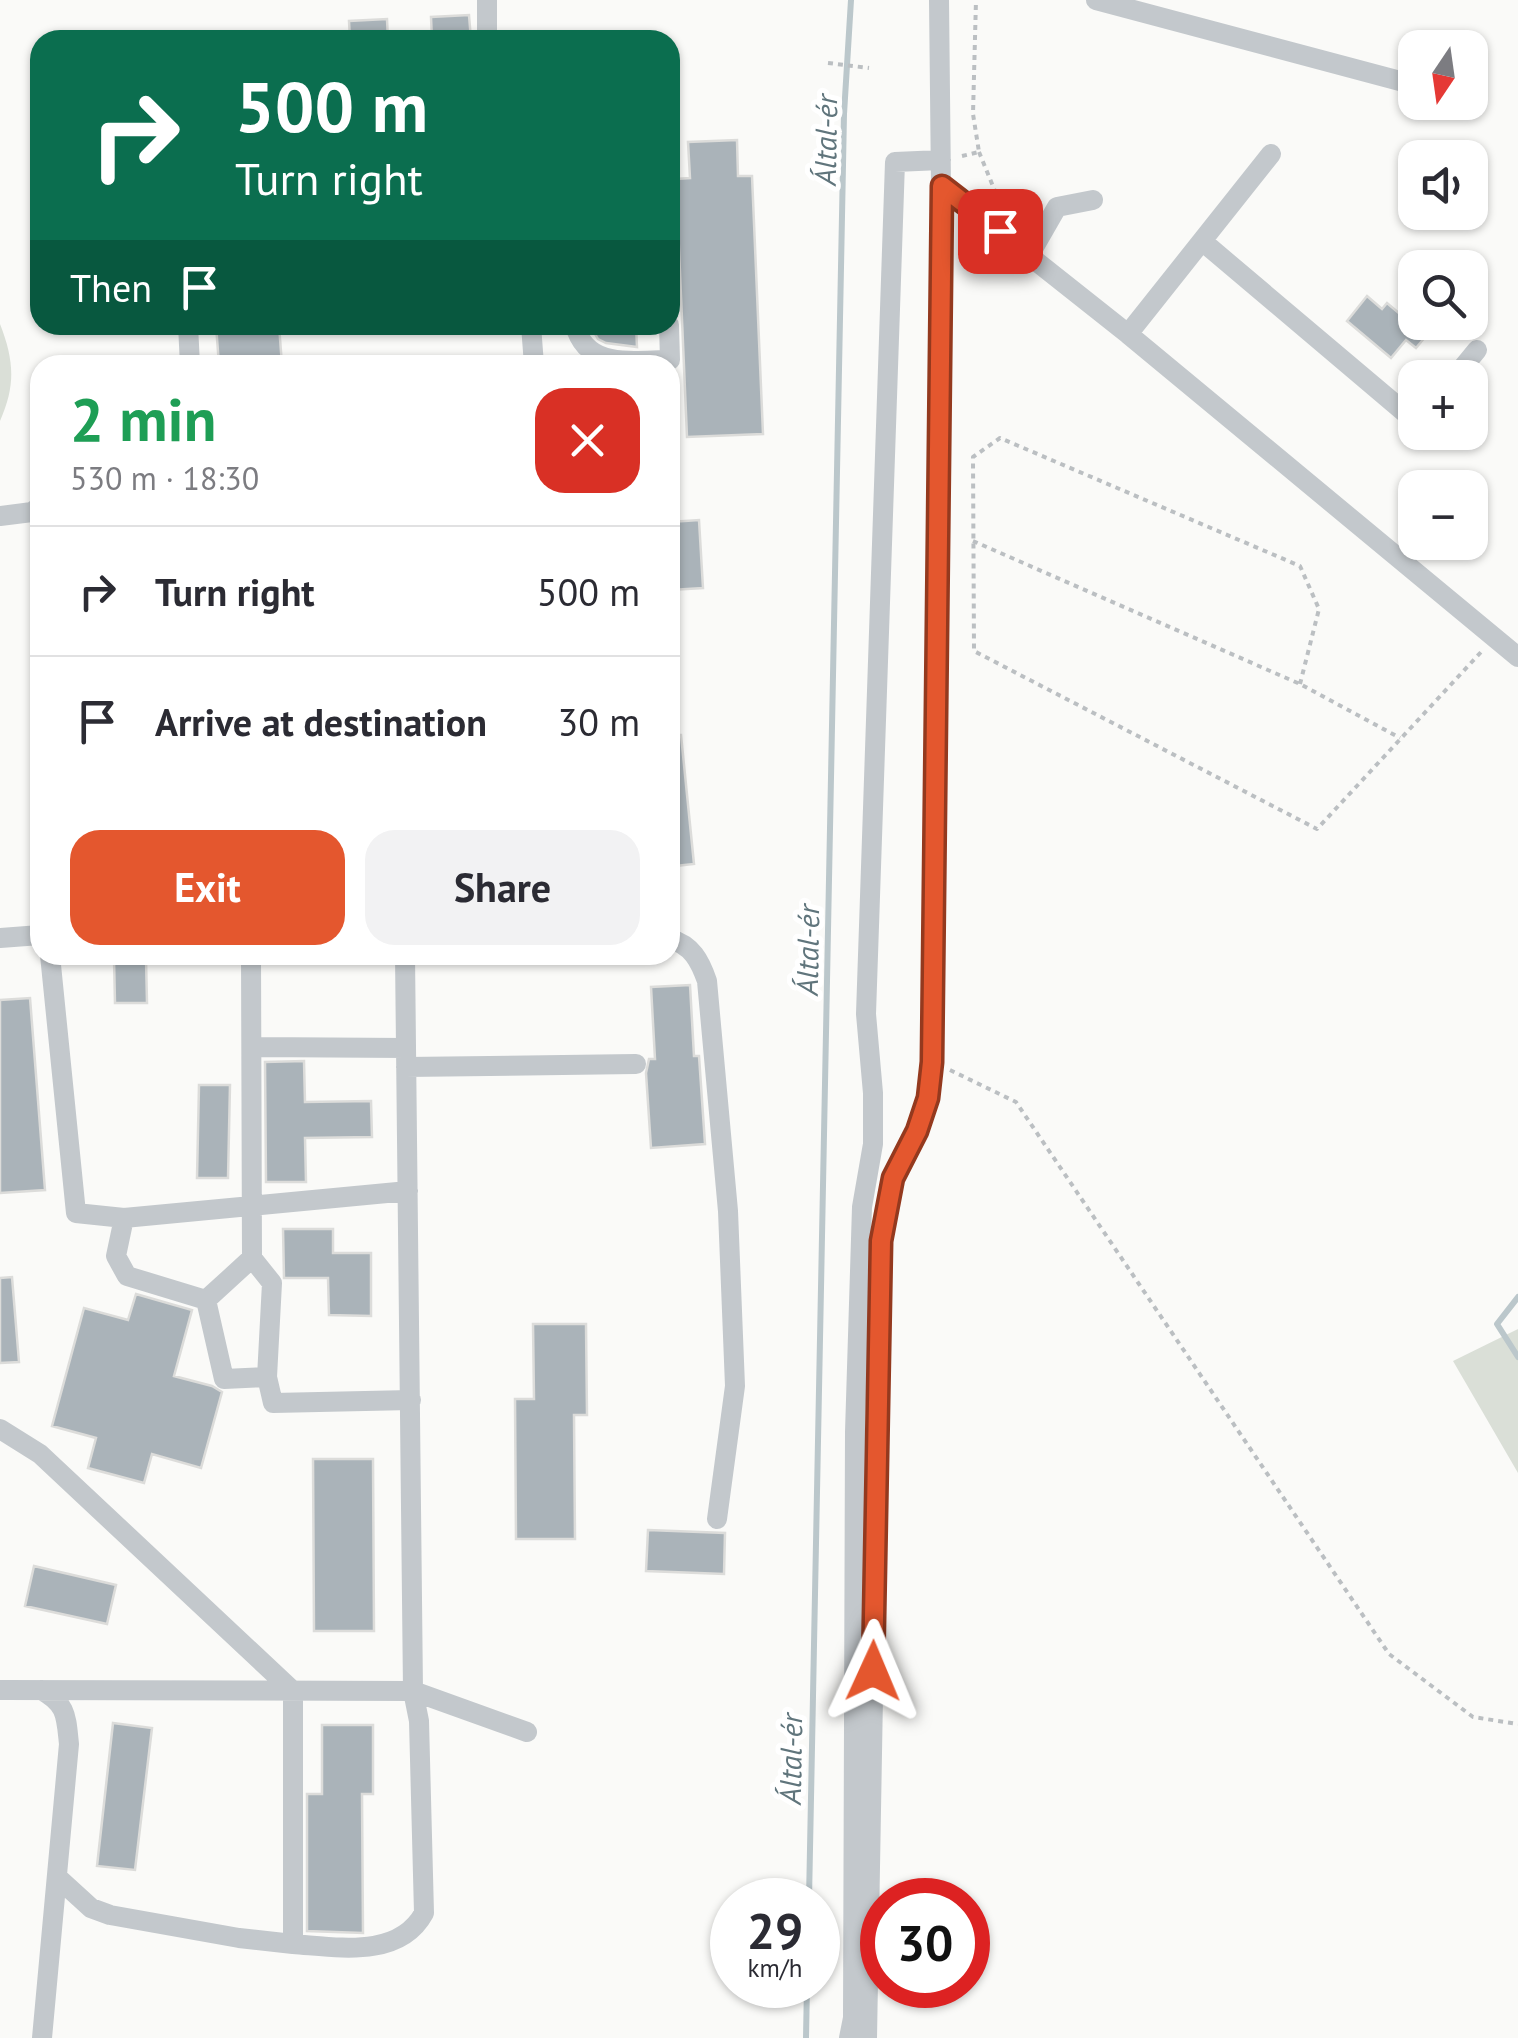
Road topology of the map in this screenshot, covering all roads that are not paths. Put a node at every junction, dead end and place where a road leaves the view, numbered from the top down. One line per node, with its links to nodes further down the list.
1 (488, 0): 4 (street)
2 (939, 0): 7 (street)
3 (1096, 0): 5 (street)
4 (487, 30)
5 (1398, 80)
6 (1272, 154): 10 (street)
7 (941, 160): 8 (street); 47 (street)
8 (942, 186): 11 (street); 48 (street)
9 (1093, 200): 11 (street)
10 (1202, 241): 12 (street); 17 (street)
11 (1034, 246): 12 (street)
12 (1128, 334): 20 (street)
13 (579, 335): 15 (street)
14 (1477, 350): 16 (street)
15 (594, 355)
16 (1469, 360)
17 (1398, 407)
18 (30, 512): 19 (street)
19 (0, 516)
20 (1518, 657)
21 (30, 936): 22 (street)
22 (0, 938)
23 (680, 943): 38 (street)
24 (51, 965): 32 (street)
25 (252, 965): 27 (street)
26 (404, 965): 28 (street)
27 (252, 1047): 28 (street); 31 (street)
28 (406, 1057): 29 (street); 30 (street)
29 (636, 1064)
30 (408, 1191): 31 (street); 36 (street)
31 (252, 1205): 32 (street); 33 (street)
32 (124, 1218): 34 (street)
33 (252, 1258): 34 (street); 35 (street)
34 (206, 1300): 35 (street)
35 (267, 1378): 36 (street)
36 (411, 1400): 42 (street)
37 (0, 1429): 41 (street)
38 (718, 1519)
39 (0, 1690): 40 (street)
40 (40, 1690): 41 (street); 44 (street)
41 (293, 1691): 42 (street); 45 (street)
42 (413, 1691): 43 (street); 45 (street)
43 (526, 1732)
44 (56, 1877): 45 (street); 46 (street)
45 (293, 1944)
46 (42, 2038)
47 (849, 2038)
48 (867, 2038)

